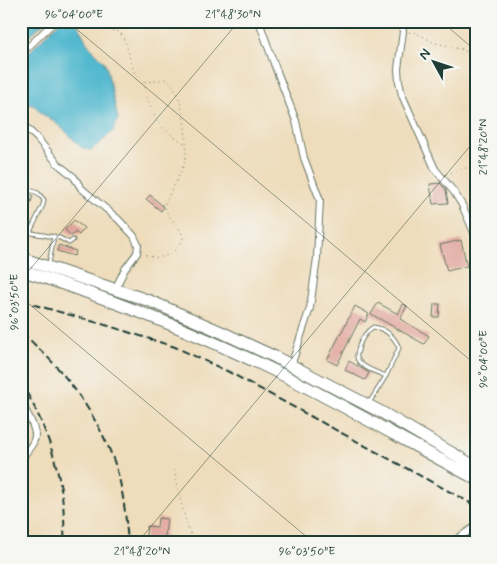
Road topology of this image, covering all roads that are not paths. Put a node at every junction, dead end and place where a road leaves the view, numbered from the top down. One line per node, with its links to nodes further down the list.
1 (55, 21): 4 (street)
2 (259, 21): 16 (street)
3 (400, 21): 10 (street)
4 (21, 54)
5 (21, 124): 15 (street)
6 (21, 187): 8 (lane)
7 (21, 231): 8 (lane)
8 (30, 232): 9 (lane)
9 (54, 236): 11 (lane); 13 (lane)
10 (476, 237)
11 (73, 240)
12 (21, 258): 13 (highway)
13 (48, 267): 15 (highway)
14 (21, 270): 21 (highway)
15 (114, 290): 16 (highway)
16 (291, 366): 19 (highway)
17 (386, 376): 17 (lane); 19 (lane)
18 (21, 402): 22 (street)
19 (367, 406): 20 (highway)
20 (476, 466)
21 (476, 479)
22 (21, 511)
23 (475, 527): 24 (street)
24 (451, 543)

